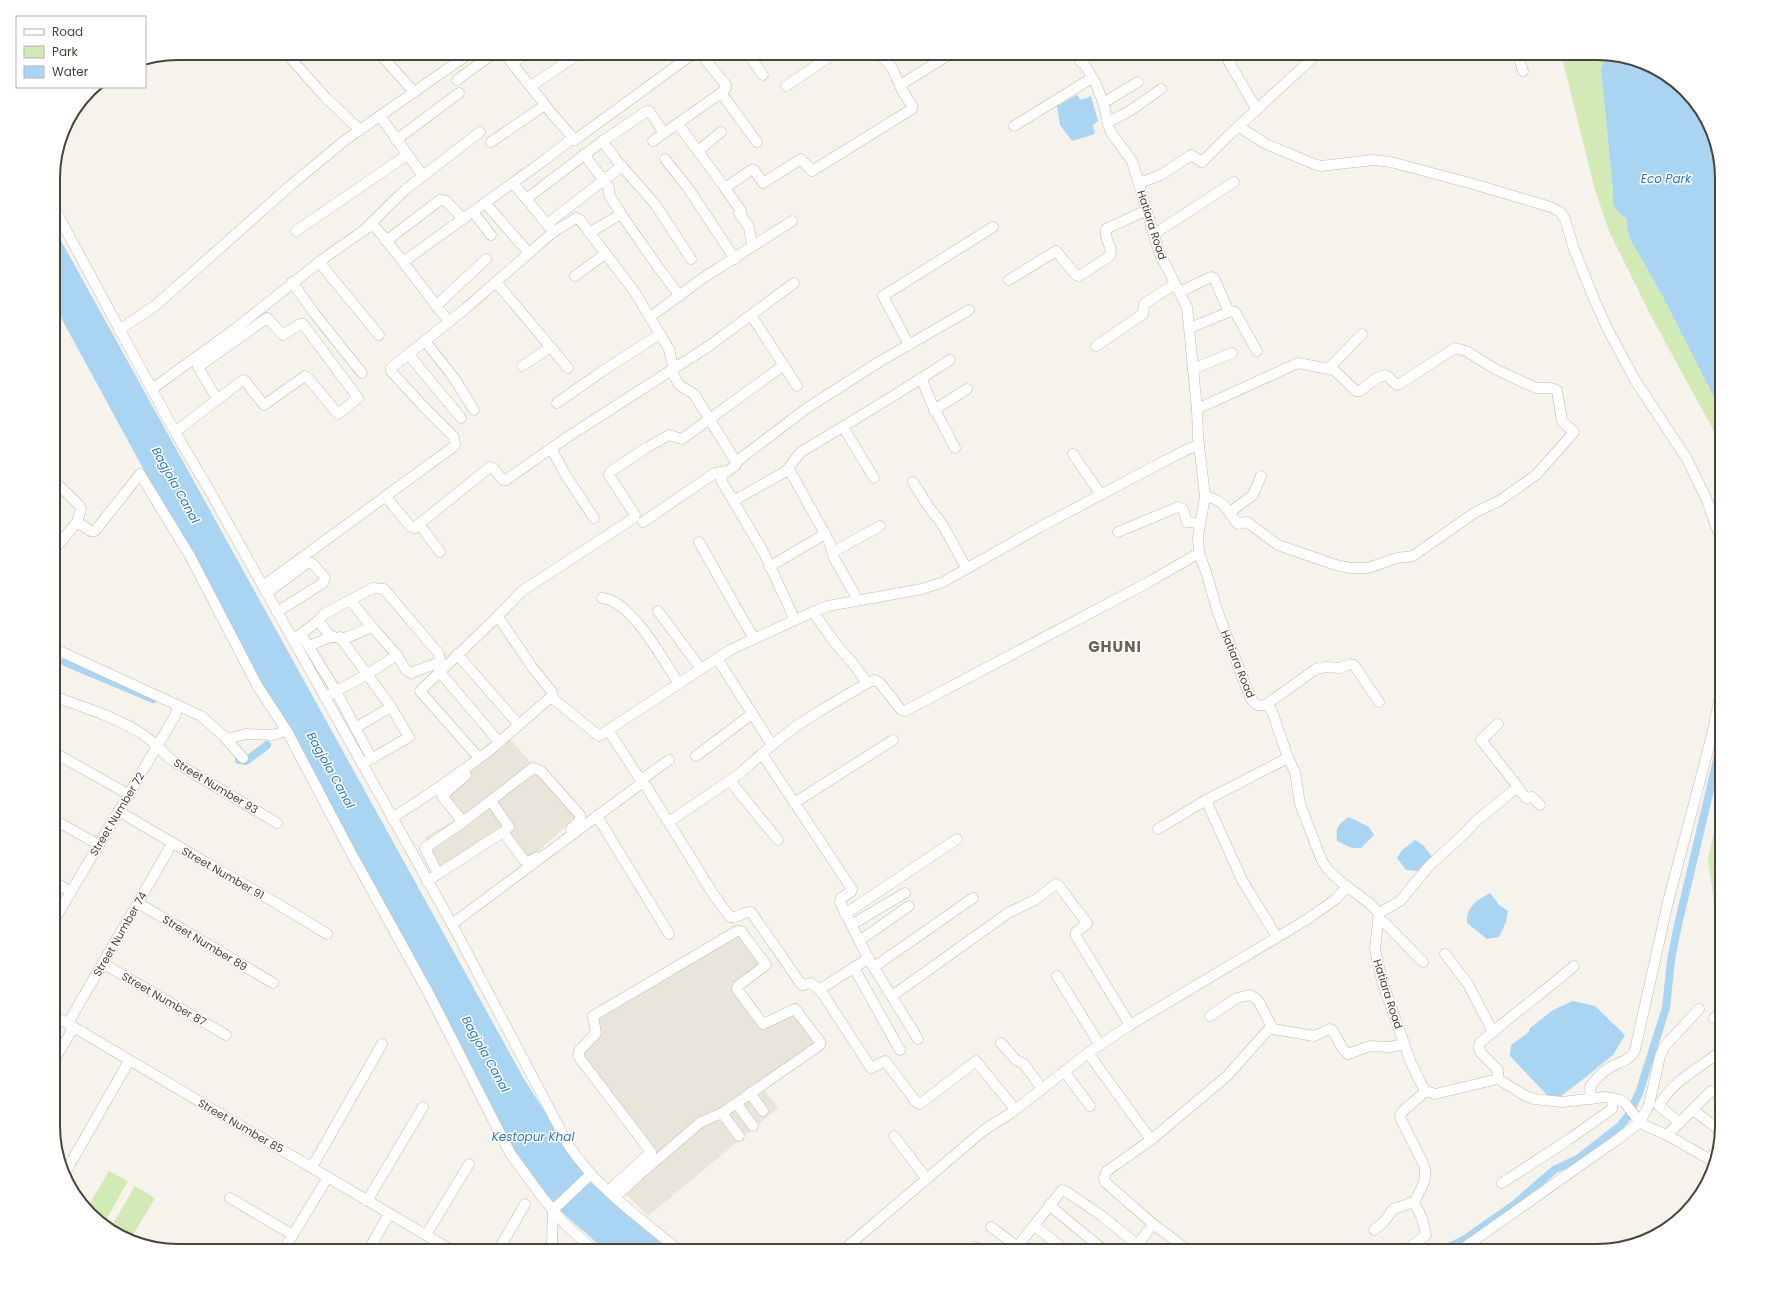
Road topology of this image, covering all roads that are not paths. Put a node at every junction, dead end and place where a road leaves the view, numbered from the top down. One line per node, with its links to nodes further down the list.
1 (292, 60): 39 (street)
2 (384, 60): 28 (street)
3 (460, 60): 28 (street)
4 (484, 60): 22 (street)
5 (510, 60): 18 (street)
6 (516, 60): 18 (street)
7 (570, 60): 25 (street)
8 (685, 60): 43 (street)
9 (706, 60): 30 (street)
10 (752, 60): 20 (street)
11 (825, 60): 26 (street)
12 (885, 60): 24 (street)
13 (941, 60): 24 (street)
14 (1078, 60): 21 (street, Hatiara Road)
15 (1229, 60): 33 (street)
16 (1311, 60): 33 (street)
17 (1519, 60): 19 (street)
18 (512, 63): 25 (street)
19 (1523, 71)
20 (763, 74)
21 (1092, 78): 31 (street, Hatiara Road); 37 (street)
22 (457, 80)
23 (1138, 82): 31 (street)
24 (900, 85): 59 (street)
25 (531, 86): 32 (street)
26 (786, 86)
27 (1161, 89): 35 (street)
28 (414, 92): 34 (street)
29 (459, 93): 44 (street)
30 (721, 93): 36 (street); 48 (street)
31 (1104, 103): 35 (street, Hatiara Road)
32 (545, 104): 43 (street); 47 (street)
33 (1257, 110): 38 (street)
34 (380, 116): 39 (street); 44 (street)
35 (1108, 122): 58 (street, Hatiara Road)
36 (678, 124): 42 (street); 49 (street)
37 (1014, 126)
38 (1238, 126): 58 (street); 150 (street)
39 (360, 130): 98 (street)
40 (480, 132): 54 (street)
41 (721, 132): 49 (street)
42 (664, 133): 45 (street); 46 (street)
43 (573, 138): 57 (street)
44 (396, 140): 51 (street)
45 (602, 141): 50 (street); 53 (street)
46 (653, 141)
47 (491, 142)
48 (757, 142)
49 (698, 151): 59 (street)
50 (584, 154): 55 (street); 60 (street)
51 (407, 155): 54 (street); 71 (street)
52 (665, 159): 81 (street)
53 (622, 166): 55 (street); 80 (street)
54 (422, 176): 68 (street)
55 (603, 180): 64 (street); 70 (street)
56 (1234, 182): 73 (street)
57 (513, 183): 60 (street); 61 (street)
58 (1139, 183): 62 (street, Hatiara Road)
59 (725, 188): 76 (street)
60 (526, 199): 70 (street)
61 (486, 203): 63 (street); 77 (street)
62 (1147, 210): 73 (street, Hatiara Road); 85 (street)
63 (473, 212): 66 (street); 74 (street)
64 (620, 214): 72 (street); 90 (street)
65 (60, 219): 98 (street)
66 (462, 219): 75 (street); 83 (street)
67 (792, 221): 76 (street)
68 (368, 226): 75 (street); 82 (street)
69 (993, 227): 103 (street)
70 (550, 228): 72 (street); 77 (street)
71 (296, 231)
72 (589, 233): 78 (street)
73 (1154, 234): 89 (street, Hatiara Road)
74 (491, 235)
75 (386, 241): 83 (street)
76 (752, 246): 81 (street)
77 (529, 253): 87 (street)
78 (605, 254): 84 (street); 95 (street)
79 (486, 259): 91 (street)
80 (691, 259)
81 (735, 259): 90 (street)
82 (319, 262): 86 (street); 101 (street)
83 (403, 262): 91 (street)
84 (575, 276)
85 (1009, 280)
86 (292, 282): 116 (street); 119 (street)
87 (496, 282): 96 (street); 105 (street)
88 (794, 282): 94 (street)
89 (1178, 288): 93 (street); 97 (street, Hatiara Road); 104 (street)
90 (680, 296): 95 (street)
91 (436, 306): 96 (street)
92 (969, 310): 103 (street)
93 (1229, 312): 97 (street); 106 (street)
94 (750, 315): 110 (street); 115 (street)
95 (650, 316): 99 (street)
96 (449, 322): 102 (street)
97 (1190, 328): 114 (street, Hatiara Road)
98 (119, 330): 119 (street)
99 (660, 334): 115 (street); 122 (street)
100 (1362, 334): 113 (street)
101 (379, 335)
102 (425, 341): 108 (street); 124 (street)
103 (909, 345): 134 (street)
104 (1096, 346)
105 (551, 347): 111 (street); 112 (street)
106 (1257, 351)
107 (1232, 353): 114 (street)
108 (409, 355): 126 (street); 142 (street)
109 (950, 360): 117 (street)
110 (784, 365): 118 (street); 127 (street)
111 (522, 366)
112 (568, 368)
113 (1329, 368): 123 (street); 145 (street)
114 (1192, 369): 123 (street, Hatiara Road)
115 (673, 370): 127 (street); 131 (street)
116 (362, 373)
117 (921, 378): 125 (street); 128 (street)
118 (797, 386)
119 (152, 389): 129 (street)
120 (967, 389): 125 (street)
121 (216, 399): 121 (street); 129 (street)
122 (557, 403)
123 (1198, 409): 130 (street, Hatiara Road)
124 (474, 410)
125 (934, 410): 132 (street)
126 (461, 418)
127 (709, 420): 134 (street); 169 (street)
128 (842, 427): 136 (street); 138 (street)
129 (175, 432): 162 (street)
130 (1199, 445): 141 (street); 143 (street, Hatiara Road)
131 (551, 448): 146 (street); 151 (street)
132 (955, 448)
133 (1073, 454): 141 (street)
134 (736, 462): 135 (street)
135 (727, 471): 144 (street); 148 (street)
136 (786, 472): 144 (street); 154 (street)
137 (1261, 476): 145 (street)
138 (874, 478)
139 (913, 482): 161 (street)
140 (60, 487): 147 (street)
141 (1101, 495): 161 (street)
142 (385, 496): 151 (street); 162 (street)
143 (1205, 496): 145 (street); 149 (street, Hatiara Road)
144 (733, 501): 160 (street)
145 (1230, 512)
146 (594, 518)
147 (77, 522): 156 (street); 200 (street)
148 (643, 522)
149 (1200, 523): 153 (street); 159 (street, Hatiara Road)
150 (1715, 523)
151 (419, 524): 157 (street)
152 (880, 526): 158 (street)
153 (1118, 532)
154 (825, 534): 158 (street); 160 (street)
155 (699, 542): 175 (street)
156 (60, 543)
157 (440, 552)
158 (833, 552): 165 (street)
159 (1198, 553): 184 (street); 191 (street, Hatiara Road)
160 (769, 567): 170 (street)
161 (968, 569): 165 (street)
162 (265, 589): 167 (street); 167 (street)
163 (602, 598): 185 (street)
164 (350, 600): 171 (street); 172 (street); 179 (street)
165 (858, 600): 168 (street)
166 (658, 611): 181 (street)
167 (277, 612): 173 (street)
168 (813, 612): 170 (street); 184 (street)
169 (496, 618): 178 (street); 188 (street)
170 (795, 620): 175 (street)
171 (318, 621): 173 (street); 174 (street)
172 (372, 627): 174 (street); 179 (street)
173 (297, 637): 176 (street); 187 (street)
174 (336, 637): 176 (street); 183 (street)
175 (754, 638): 180 (street)
176 (309, 646): 186 (street)
177 (60, 651): 192 (street)
178 (458, 654): 182 (street); 197 (street)
179 (396, 655): 183 (street)
180 (717, 658): 181 (street); 194 (street)
181 (701, 669): 185 (street)
182 (439, 671): 203 (street); 210 (street)
183 (368, 674): 186 (street); 193 (street)
184 (867, 683): 204 (street)
185 (679, 684): 199 (street)
186 (336, 691): 187 (street); 198 (street)
187 (325, 697): 214 (street)
188 (551, 697): 197 (street); 199 (street)
189 (60, 699): 205 (street, Street Number 93)
190 (1379, 702): 191 (street)
191 (1267, 704): 211 (street, Hatiara Road)
192 (178, 705): 201 (street); 205 (street, Street Number 72)
193 (391, 707): 198 (street); 212 (street)
194 (752, 714): 204 (street); 208 (street)
195 (1715, 719): 292 (street)
196 (1498, 724): 218 (street)
197 (519, 725): 203 (street)
198 (356, 728): 212 (street)
199 (608, 730): 217 (street)
200 (287, 731): 201 (street); 323 (street)
201 (225, 738): 209 (street)
202 (893, 740): 222 (street)
203 (499, 742): 210 (street)
204 (772, 745): 206 (street)
205 (158, 746): 219 (street, Street Number 72); 230 (street, Street Number 93)
206 (762, 754): 216 (street); 222 (street)
207 (60, 756): 219 (street)
208 (696, 756)
209 (243, 758)
210 (479, 758): 226 (street)
211 (1288, 758): 220 (street); 242 (street, Hatiara Road)
212 (372, 759): 214 (street)
213 (669, 760): 217 (street)
214 (362, 764): 226 (street)
215 (467, 774): 228 (street)
216 (730, 781): 227 (street); 234 (street)
217 (642, 782): 225 (street); 227 (street)
218 (1518, 787): 223 (street); 250 (street)
219 (128, 794): 224 (street, Street Number 72)
220 (1206, 800): 231 (street); 255 (street)
221 (491, 801): 228 (street); 232 (street); 232 (street)
222 (794, 803): 249 (street)
223 (1540, 805)
224 (118, 811): 235 (street, Street Number 91); 236 (street, Street Number 72)
225 (597, 816): 251 (street); 254 (street)
226 (392, 818): 238 (street)
227 (668, 821): 265 (street)
228 (464, 822): 237 (street)
229 (60, 823): 236 (street)
230 (277, 823)
231 (1158, 829)
232 (503, 832): 239 (street)
233 (957, 839): 249 (street)
234 (778, 840)
235 (172, 844): 246 (street, Street Number 74); 253 (street, Street Number 91)
236 (99, 845): 243 (street, Street Number 72)
237 (425, 848): 238 (street); 239 (street)
238 (413, 856): 240 (street)
239 (438, 874): 240 (street)
240 (427, 881): 251 (street)
241 (60, 885): 243 (street)
242 (1347, 887): 250 (street, Hatiara Road); 255 (street)
243 (71, 892): 248 (street, Street Number 72)
244 (905, 893): 252 (street)
245 (973, 898): 258 (street)
246 (138, 903): 260 (street, Street Number 74); 264 (street, Street Number 89)
247 (909, 906): 256 (street)
248 (60, 910)
249 (846, 914): 252 (street)
250 (1379, 916): 259 (street); 278 (street, Hatiara Road)
251 (452, 924): 313 (street)
252 (851, 925): 256 (street)
253 (327, 934)
254 (669, 934)
255 (1277, 937): 271 (street)
256 (859, 941): 258 (street)
257 (1445, 954): 273 (street)
258 (871, 962): 262 (street); 266 (street)
259 (1423, 962)
260 (102, 963): 270 (street, Street Number 74); 274 (street, Street Number 87)
261 (1574, 966): 273 (street)
262 (854, 968): 265 (street); 281 (street)
263 (1057, 976): 279 (street)
264 (273, 983)
265 (820, 991): 296 (street)
266 (892, 996): 271 (street); 275 (street)
267 (1699, 1009): 300 (street)
268 (1210, 1016): 272 (street)
269 (60, 1019): 270 (street, Street Number 85)
270 (71, 1025): 280 (street, Street Number 74); 284 (street, Street Number 85)
271 (1130, 1025): 279 (street)
272 (1273, 1029): 278 (street); 307 (street)
273 (1493, 1032): 286 (street)
274 (226, 1035)
275 (918, 1039)
276 (1001, 1043): 287 (street)
277 (382, 1044): 311 (street)
278 (1404, 1044): 288 (street, Hatiara Road)
279 (1100, 1045): 282 (street)
280 (60, 1048)
281 (900, 1050)
282 (1088, 1053): 285 (street); 307 (street)
283 (1715, 1056): 301 (street)
284 (129, 1061): 311 (street, Street Number 85); 312 (street)
285 (1064, 1071): 287 (street); 294 (street)
286 (1498, 1079): 288 (street); 292 (street)
287 (1042, 1089): 296 (street)
288 (1426, 1091): 320 (street)
289 (1711, 1091): 297 (street)
290 (750, 1093): 293 (street); 298 (street); 308 (street)
291 (1613, 1098): 292 (street); 300 (street); 316 (street)
292 (1591, 1099)
293 (736, 1103): 299 (street); 302 (street)
294 (1090, 1106)
295 (423, 1107): 319 (street)
296 (1015, 1109): 315 (street)
297 (1693, 1110): 301 (street); 303 (street)
298 (763, 1111)
299 (722, 1113): 305 (street); 308 (street)
300 (1638, 1119): 304 (street); 347 (street)
301 (1680, 1123): 304 (street)
302 (753, 1126)
303 (1715, 1126)
304 (1668, 1135): 309 (street)
305 (739, 1136)
306 (894, 1136): 315 (street)
307 (1151, 1140): 325 (street)
308 (655, 1155): 317 (street)
309 (1710, 1159)
310 (469, 1164): 330 (street)
311 (312, 1167): 314 (street, Street Number 85)
312 (68, 1168)
313 (590, 1174): 317 (street); 323 (street)
314 (328, 1177): 319 (street, Street Number 85); 329 (street)
315 (926, 1178): 338 (street)
316 (1502, 1183)
317 (612, 1194): 337 (street)
318 (230, 1198): 329 (street)
319 (367, 1201): 324 (street, Street Number 85)
320 (1414, 1202): 328 (street); 346 (street)
321 (525, 1204): 334 (street)
322 (1049, 1205): 326 (street); 342 (street); 343 (street)
323 (555, 1209): 335 (street); 336 (street)
324 (389, 1214): 330 (street, Street Number 85); 332 (street)
325 (1153, 1224): 344 (street); 345 (street)
326 (1035, 1226): 340 (street); 341 (street)
327 (991, 1227): 339 (street)
328 (1374, 1230)
329 (293, 1235): 331 (street)
330 (428, 1236): 333 (street, Street Number 85)
331 (287, 1244)
332 (372, 1244)
333 (441, 1244)
334 (502, 1244)
335 (552, 1244)
336 (587, 1244)
337 (672, 1244)
338 (850, 1244)
339 (1011, 1244)
340 (1022, 1244)
341 (1057, 1244)
342 (1096, 1244)
343 (1133, 1244)
344 (1141, 1244)
345 (1180, 1244)
346 (1414, 1244)
347 (1469, 1244)

